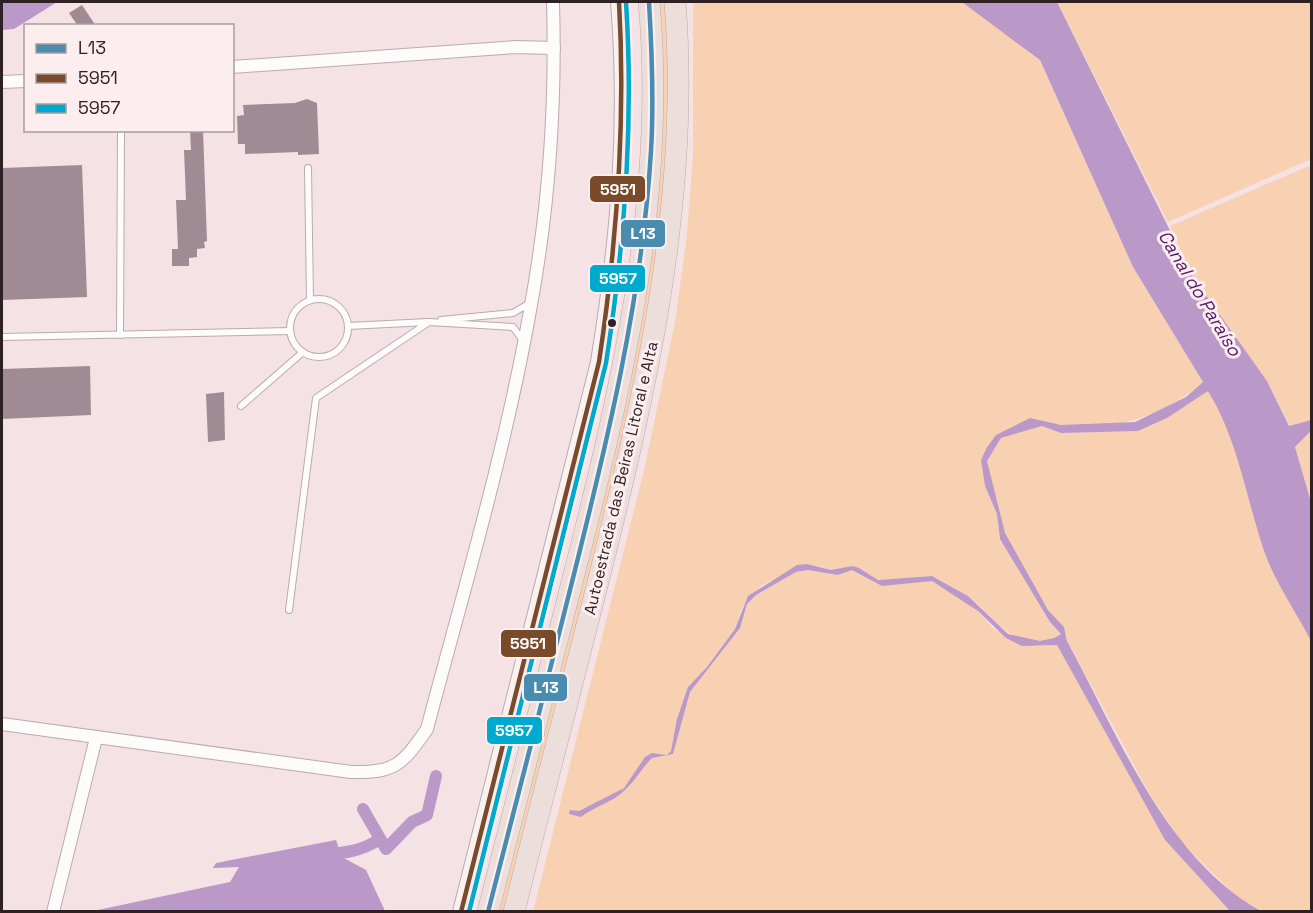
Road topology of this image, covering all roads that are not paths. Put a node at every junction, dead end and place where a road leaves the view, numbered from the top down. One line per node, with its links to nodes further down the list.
1 (553, 2): 5 (street)
2 (619, 2): 25 (street)
3 (649, 2): 26 (highway, Autoestrada das Beiras Litoral e Alta)
4 (675, 2): 27 (highway, Autoestrada das Beiras Litoral e Alta)
5 (554, 48): 6 (street); 12 (street)
6 (234, 67)
7 (24, 81): 8 (street)
8 (2, 82)
9 (121, 132): 16 (lane)
10 (308, 168): 11 (lane)
11 (310, 300): 14 (lane); 15 (lane)
12 (532, 302): 13 (lane); 18 (street)
13 (429, 322): 14 (lane); 18 (lane); 21 (lane)
14 (348, 326): 19 (lane)
15 (290, 331): 16 (lane); 19 (lane)
16 (120, 335): 17 (lane)
17 (2, 338)
18 (524, 342): 23 (street)
19 (303, 352): 20 (lane)
20 (241, 406)
21 (289, 610)
22 (2, 724): 23 (street)
23 (96, 738): 24 (street)
24 (53, 912)
25 (461, 912)
26 (488, 912)
27 (514, 912)

